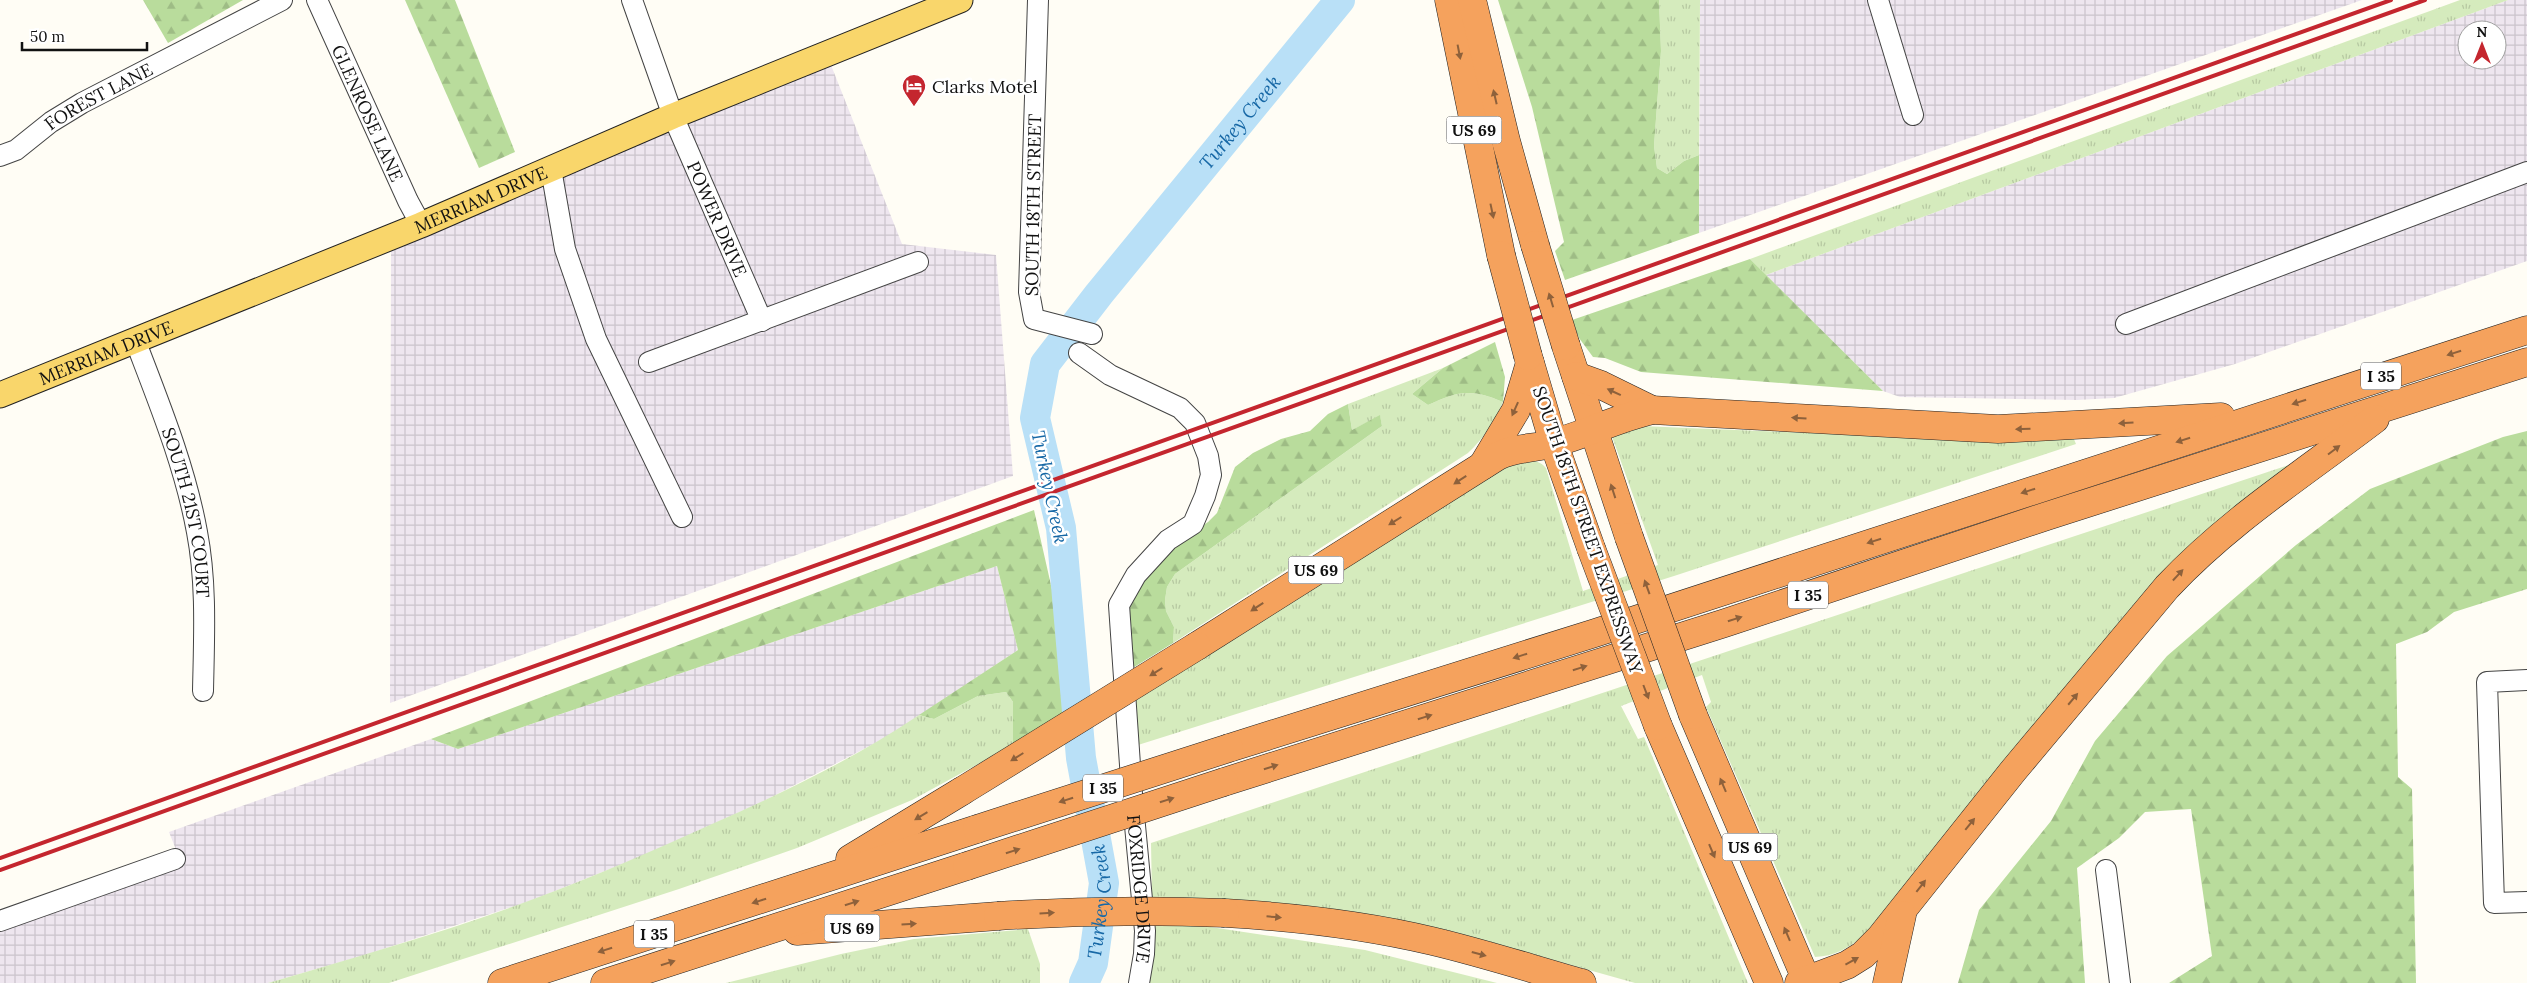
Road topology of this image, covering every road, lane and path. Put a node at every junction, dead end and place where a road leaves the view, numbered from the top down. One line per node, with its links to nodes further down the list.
1 (282, 0): 10 (street, FOREST LANE)
2 (317, 0): 13 (street, GLENROSE LANE)
3 (632, 0): 9 (street, POWER DRIVE)
4 (960, 0): 9 (main road, MERRIAM DRIVE)
5 (1038, 0): 18 (street, SOUTH 18TH STREET)
6 (1878, 0): 8 (street)
7 (1457, 2): 21 (highway, SOUTH 18TH STREET EXPRESSWAY / US 69, one-way to 21, bridge); 24 (highway, SOUTH 18TH STREET EXPRESSWAY / US 69, one-way to 7, bridge)
8 (1913, 115)
9 (673, 116): 11 (main road, MERRIAM DRIVE); 15 (street, POWER DRIVE)
10 (0, 156)
11 (550, 169): 13 (main road, MERRIAM DRIVE); 32 (street)
12 (2527, 172): 16 (street)
13 (421, 225): 19 (main road, MERRIAM DRIVE)
14 (918, 262): 15 (street)
15 (762, 321): 22 (street)
16 (2126, 324)
17 (2527, 330): 28 (highway, I 35, one-way to 28)
18 (1092, 334)
19 (135, 340): 25 (main road, MERRIAM DRIVE); 34 (street, SOUTH 21ST COURT)
20 (1080, 353): 45 (street, FOXRIDGE DRIVE)
21 (1529, 360): 30 (highway, SOUTH 18TH STREET EXPRESSWAY); 31 (highway, US 69, one-way to 31)
22 (649, 362)
23 (2527, 362): 26 (highway, I 35)
24 (1576, 376): 27 (highway, one-way to 24); 29 (highway, SOUTH 18TH STREET EXPRESSWAY / US 69)
25 (0, 395)
26 (2390, 407): 39 (highway, one-way to 26); 41 (highway, I 35, one-way to 26, bridge)
27 (1652, 410): 28 (highway, one-way to 27); 29 (highway)
28 (2262, 414): 37 (highway, I 35, one-way to 37, bridge)
29 (1592, 428): 30 (highway); 42 (highway, SOUTH 18TH STREET EXPRESSWAY / US 69, one-way to 29, bridge)
30 (1554, 444): 31 (highway); 47 (highway, SOUTH 18TH STREET EXPRESSWAY, one-way to 47, bridge)
31 (1483, 465): 37 (highway, US 69, one-way to 37, bridge)
32 (682, 517)
33 (2527, 680): 38 (street)
34 (203, 691)
35 (175, 859): 40 (street)
36 (2106, 870): 49 (street)
37 (806, 886): 43 (highway, I 35, one-way to 43)
38 (2527, 902)
39 (1903, 909): 42 (highway, one-way to 39); 48 (highway)
40 (0, 921)
41 (756, 934): 44 (highway, I 35, one-way to 41); 46 (highway, US 69, one-way to 46, bridge)
42 (1805, 982)
43 (502, 983)
44 (605, 983)
45 (1139, 983)
46 (1582, 983)
47 (1769, 983)
48 (1887, 983)
49 (2120, 983)

